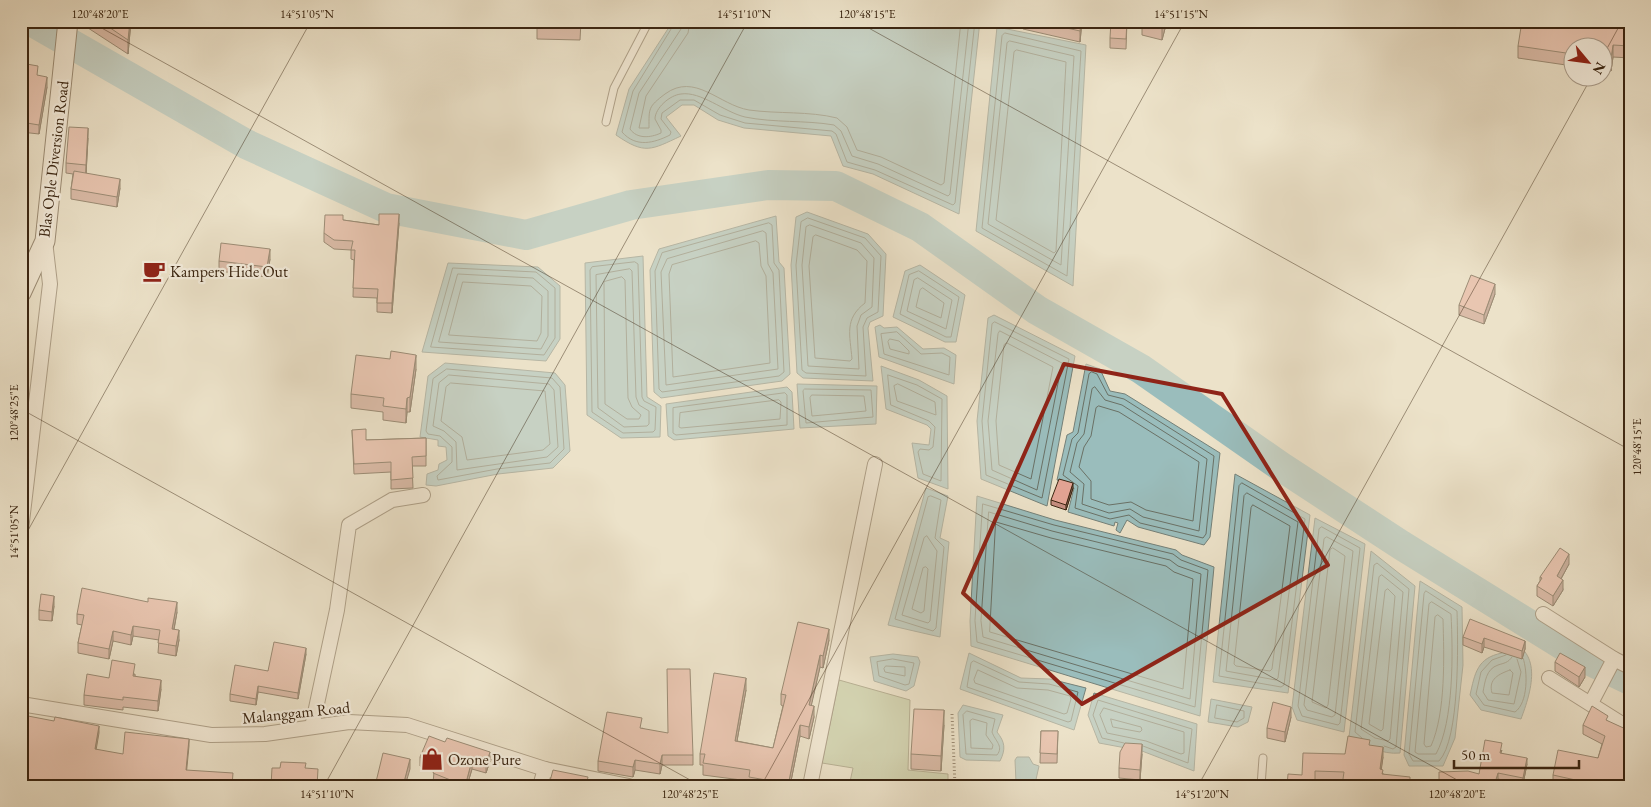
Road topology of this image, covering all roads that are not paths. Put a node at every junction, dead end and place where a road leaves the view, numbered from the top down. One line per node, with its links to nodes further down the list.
1 (68, 21): 4 (main road, Blas Ople Diversion Road)
2 (649, 21): 3 (lane)
3 (606, 122)
4 (45, 241): 5 (main road, Blas Ople Diversion Road); 8 (street)
5 (21, 293)
6 (875, 464): 21 (street)
7 (423, 495): 15 (street)
8 (21, 530)
9 (1543, 614): 10 (street)
10 (1614, 659): 11 (street); 13 (street)
11 (1630, 666)
12 (1549, 678): 13 (street)
13 (1591, 703): 16 (street)
14 (21, 704): 15 (street, Malanggam Road)
15 (312, 727): 18 (street, Malanggam Road)
16 (1630, 729)
17 (1264, 758): 22 (lane)
18 (545, 768): 19 (street); 20 (street, Malanggam Road)
19 (540, 786)
20 (628, 786)
21 (810, 786)
22 (1262, 786)

